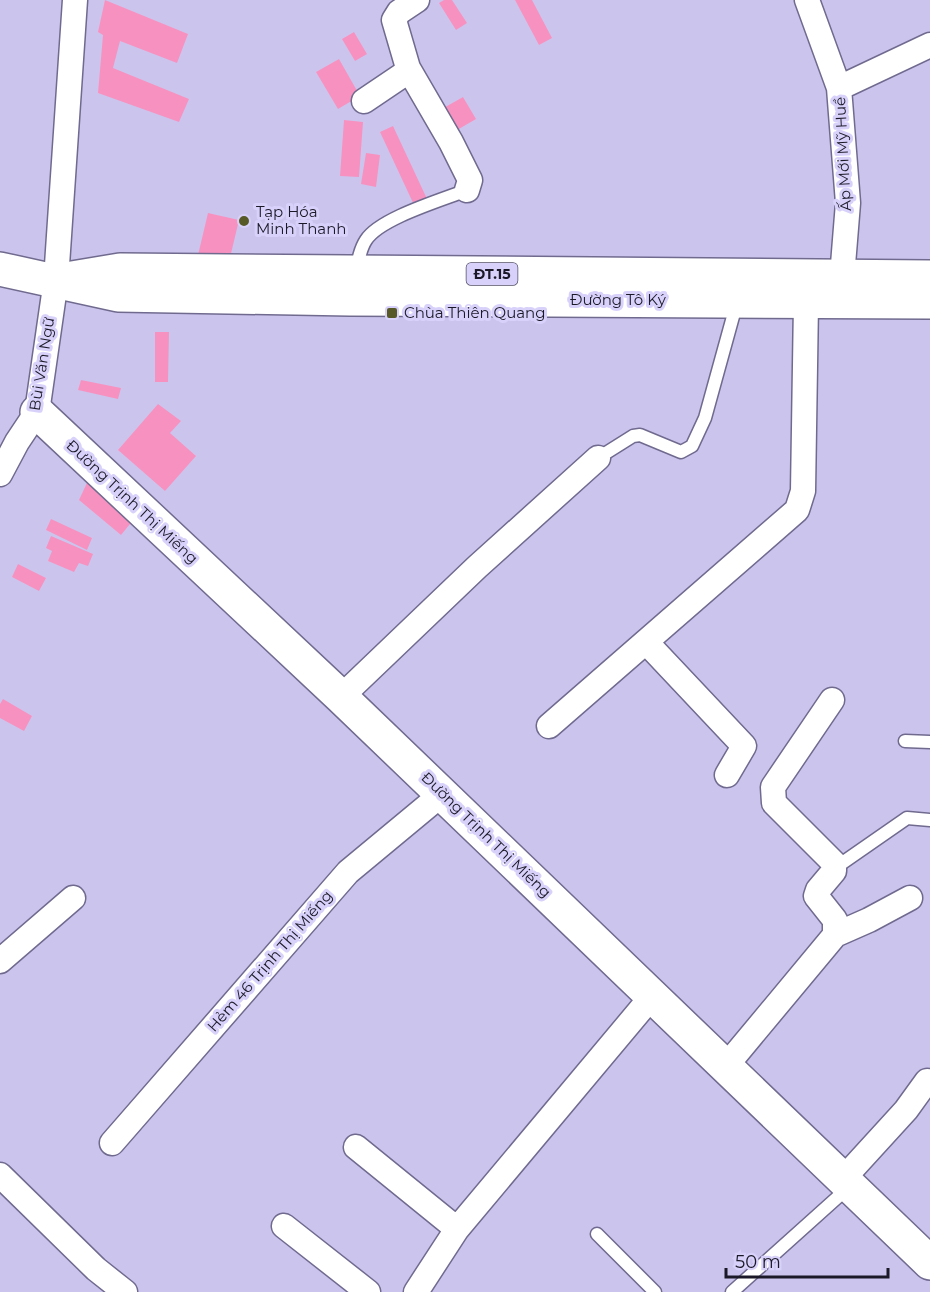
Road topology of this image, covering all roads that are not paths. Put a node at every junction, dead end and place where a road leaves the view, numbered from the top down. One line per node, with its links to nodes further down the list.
1 (75, 0): 13 (street, Bùi Văn Ngữ)
2 (417, 0): 5 (street)
3 (807, 0): 6 (street, Ấp Mới Mỹ Huề)
4 (930, 45): 6 (street)
5 (408, 68): 7 (street); 8 (street)
6 (839, 88): 11 (street, Ấp Mới Mỹ Huề)
7 (364, 100)
8 (467, 190): 10 (lane)
9 (0, 269): 13 (main road, Đường Tô Ký / ĐT.15)
10 (356, 273): 11 (main road, Đường Tô Ký / ĐT.15); 13 (main road, Đường Tô Ký / ĐT.15)
11 (842, 277): 12 (main road, Đường Tô Ký / ĐT.15)
12 (930, 277)
13 (56, 280): 14 (main road, Đường Tô Ký / ĐT.15); 17 (street, Bùi Văn Ngữ)
14 (737, 301): 16 (main road, Đường Tô Ký / ĐT.15); 18 (lane)
15 (930, 302): 16 (main road, Đường Tô Ký / ĐT.15)
16 (806, 303): 20 (street)
17 (37, 412): 19 (street, Bùi Văn Ngữ); 21 (main road, Đường Trịnh Thị Miếng)
18 (598, 458): 21 (street)
19 (0, 474)
20 (646, 642): 23 (street); 26 (street)
21 (341, 697): 27 (main road, Đường Trịnh Thị Miếng)
22 (832, 700): 29 (street)
23 (549, 726)
24 (905, 741): 25 (lane)
25 (930, 742)
26 (727, 775)
27 (442, 794): 34 (main road, Đường Trịnh Thị Miếng); 37 (street, Hẻm 46 Trịnh Thị Miếng)
28 (930, 820): 29 (lane)
29 (835, 868): 32 (street)
30 (73, 898): 33 (street)
31 (910, 898): 32 (street)
32 (835, 935): 35 (street)
33 (0, 961)
34 (653, 995): 35 (main road, Đường Trịnh Thị Miếng); 42 (street)
35 (726, 1066): 40 (main road, Đường Trịnh Thị Miếng)
36 (927, 1081): 40 (street)
37 (112, 1143)
38 (356, 1147): 42 (street)
39 (0, 1175): 45 (street)
40 (846, 1183): 44 (main road, Đường Trịnh Thị Miếng); 49 (lane)
41 (284, 1226): 46 (street)
42 (456, 1229): 47 (street)
43 (597, 1234): 48 (lane)
44 (930, 1263)
45 (125, 1292)
46 (368, 1292)
47 (416, 1292)
48 (655, 1292)
49 (732, 1292)

